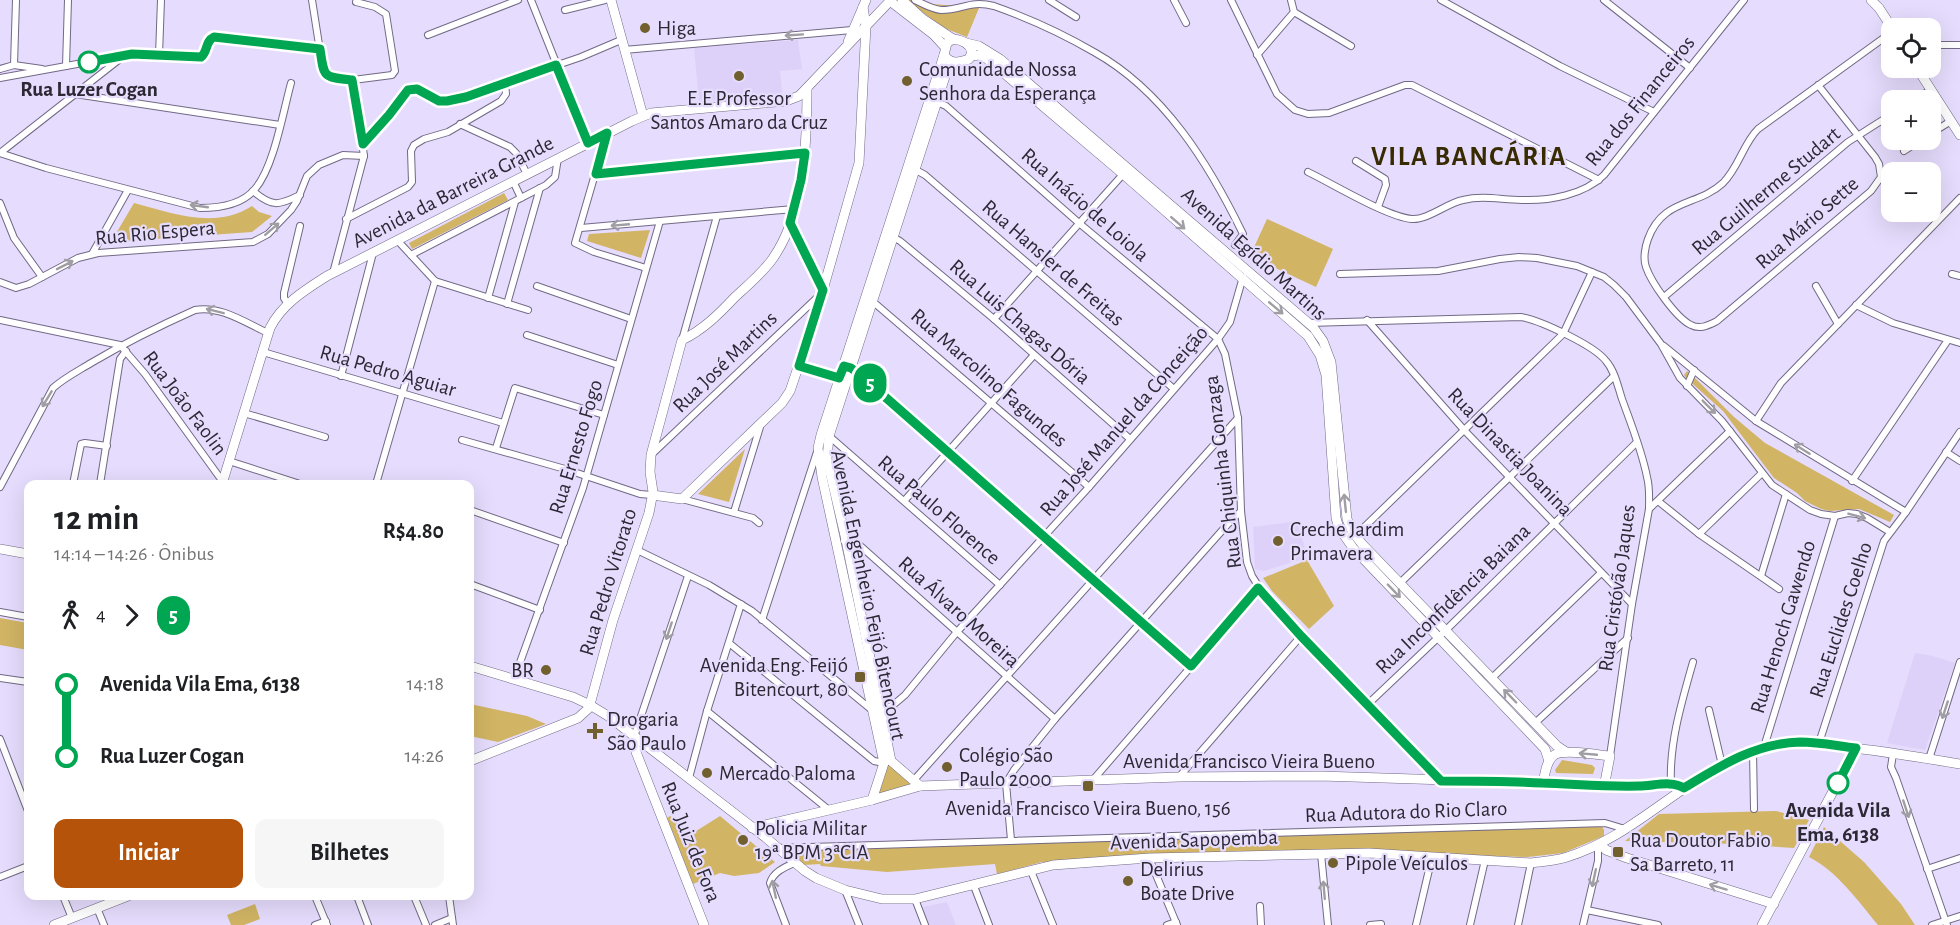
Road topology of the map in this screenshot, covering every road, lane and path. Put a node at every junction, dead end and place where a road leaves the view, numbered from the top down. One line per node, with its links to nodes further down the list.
1 (16, 0): 44 (street)
2 (68, 0): 46 (street)
3 (161, 0): 41 (street)
4 (312, 0): 38 (street)
5 (518, 0): 29 (street)
6 (531, 0): 45 (street)
7 (605, 0): 22 (street)
8 (611, 0): 33 (main road)
9 (902, 0): 31 (main road, Avenida Egídio Martins)
10 (915, 0): 103 (street)
11 (1048, 0): 24 (street)
12 (1174, 0): 26 (street)
13 (1231, 0): 42 (street)
14 (1291, 0): 23 (street)
15 (1441, 0): 61 (street)
16 (1604, 0): 47 (street)
17 (1744, 0): 47 (street, Rua dos Financeiros)
18 (891, 1): 27 (main road, Avenida da Barreira Grande); 39 (main road)
19 (1873, 1): 25 (main road)
20 (356, 2): 52 (street)
21 (865, 3): 27 (main road); 28 (main road, Avenida da Barreira Grande)
22 (565, 9)
23 (1294, 12): 36 (street); 42 (street)
24 (1076, 17)
25 (1884, 18)
26 (1186, 23)
27 (866, 26): 37 (main road, Avenida da Barreira Grande); 121 (main road)
28 (852, 30): 33 (street, one-way to 33); 37 (main road, Avenida da Barreira Grande)
29 (428, 35)
30 (1881, 38): 55 (street)
31 (953, 39): 32 (main road, Avenida Egídio Martins); 39 (main road)
32 (966, 43): 43 (main road); 79 (main road, Avenida Egídio Martins)
33 (623, 45): 45 (street); 62 (main road)
34 (1941, 45): 35 (street)
35 (1960, 45)
36 (1351, 46)
37 (846, 47): 56 (main road, Avenida da Barreira Grande)
38 (320, 49): 41 (street); 52 (street)
39 (946, 54): 43 (main road); 59 (main road, Avenida Engenheiro Feijó Bitencourt)
40 (125, 55): 41 (street); 46 (street); 58 (street)
41 (159, 55)
42 (1257, 55): 83 (street)
43 (972, 56): 79 (main road, Avenida Egídio Martins)
44 (14, 65): 48 (street); 49 (street)
45 (556, 65): 54 (street); 71 (street)
46 (66, 66): 49 (street)
47 (1690, 68): 61 (street, Rua dos Financeiros)
48 (0, 69)
49 (45, 70): 50 (street)
50 (0, 78)
51 (1923, 78): 57 (main road)
52 (352, 80): 72 (street)
53 (291, 83): 66 (street)
54 (505, 83): 65 (street); 72 (street)
55 (1818, 85): 69 (street, Rua Mário Sette); 122 (street)
56 (807, 88): 62 (main road, Avenida da Barreira Grande); 74 (main road)
57 (1931, 90)
58 (75, 94): 66 (street); 73 (street)
59 (933, 101): 78 (main road, Avenida Engenheiro Feijó Bitencourt); 98 (street, Rua Inácio de Loiola)
60 (1941, 106): 64 (main road)
61 (1654, 112): 83 (street, Rua dos Financeiros)
62 (644, 116): 68 (main road, Avenida da Barreira Grande)
63 (1881, 121): 69 (street, Rua Guilherme Studart)
64 (1951, 121): 67 (street); 70 (main road)
65 (460, 124): 81 (street); 95 (street)
66 (280, 125): 87 (street)
67 (1941, 127)
68 (607, 133): 71 (main road, Avenida da Barreira Grande); 82 (street)
69 (1858, 135): 122 (street, Rua Guilherme Studart); 122 (street, Rua Mário Sette)
70 (1960, 135)
71 (588, 143): 76 (main road, Avenida da Barreira Grande)
72 (363, 144): 75 (street)
73 (0, 153): 86 (street)
74 (805, 153): 82 (street); 93 (main road)
75 (364, 156): 88 (street, Rua Rio Espera); 95 (street)
76 (558, 158): 81 (main road, Avenida da Barreira Grande); 85 (street)
77 (1356, 161): 92 (street)
78 (911, 168): 101 (main road, Avenida Engenheiro Feijó Bitencourt); 108 (street, Rua Hansler de Freitas)
79 (1126, 171): 98 (street); 109 (main road, Avenida Egídio Martins); 116 (main road, Avenida Egídio Martins, one-way to 116)
80 (1308, 172): 92 (street, Rua dos Financeiros)
81 (527, 174): 84 (main road, Avenida da Barreira Grande)
82 (596, 174): 100 (street)
83 (1599, 180): 92 (street, Rua dos Financeiros)
84 (513, 181): 90 (street); 102 (main road, Avenida da Barreira Grande)
85 (540, 188): 90 (street, Avenida da Barreira Grande); 126 (street)
86 (128, 190): 87 (street, one-way to 86); 105 (street)
87 (253, 191): 88 (street)
88 (300, 195): 105 (street, Rua Rio Espera, one-way to 88)
89 (1960, 198): 127 (street)
90 (518, 200): 106 (street, Avenida da Barreira Grande); 123 (street)
91 (0, 203): 115 (street)
92 (1378, 207)
93 (794, 209): 94 (street); 97 (main road)
94 (717, 216): 96 (street); 140 (street)
95 (346, 219): 111 (street)
96 (660, 221): 100 (street, one-way to 100); 107 (street, Rua Ernesto Fogo)
97 (790, 223): 121 (street); 140 (main road)
98 (1079, 223): 108 (street); 139 (street, Rua Inácio de Loiola)
99 (300, 226): 125 (street)
100 (580, 228): 107 (street)
101 (890, 235): 124 (main road, Avenida Engenheiro Feijó Bitencourt); 130 (street, Rua Luis Chagas Dória)
102 (398, 241): 104 (main road, Avenida da Barreira Grande); 106 (street)
103 (1235, 245)
104 (373, 253): 111 (main road, Avenida da Barreira Grande); 151 (street)
105 (92, 254): 115 (street, Rua Rio Espera, one-way to 105)
106 (411, 255): 117 (street)
107 (646, 268): 129 (street, Rua Ernesto Fogo)
108 (1036, 271): 130 (street); 155 (street, Rua Hansler de Freitas)
109 (1249, 271): 116 (street, Rua José Manuel da Conceição); 133 (main road, Avenida Egídio Martins)
110 (1592, 272): 112 (street); 137 (street); 143 (street)
111 (333, 273): 125 (main road, Avenida da Barreira Grande)
112 (1340, 274)
113 (1952, 274): 114 (street)
114 (1960, 276)
115 (42, 277): 118 (street, Rua Rio Espera)
116 (1242, 279): 135 (main road, Avenida Egídio Martins, one-way to 135); 139 (street, Rua José Manuel da Conceição)
117 (435, 281): 123 (street); 156 (street)
118 (0, 282)
119 (537, 286): 129 (street)
120 (1816, 286): 134 (street)
121 (822, 292): 148 (main road); 177 (street, Rua José Martins)
122 (1664, 297)
123 (488, 298): 126 (street)
124 (869, 300): 149 (main road, Avenida Engenheiro Feijó Bitencourt); 157 (street, Rua Marcolino Fagundes)
125 (288, 304): 136 (main road, Avenida da Barreira Grande)
126 (507, 304): 128 (street)
127 (1856, 305): 134 (street); 141 (street)
128 (528, 310)
129 (632, 319): 147 (street, Rua Ernesto Fogo)
130 (994, 319): 146 (street, Rua Luis Chagas Dória)
131 (0, 320): 144 (street)
132 (1367, 320): 133 (street, Rua Cristóvão Jaques); 137 (street, Rua Cristóvão Jaques); 164 (street, Rua Dinastia Joanina)
133 (1309, 322): 135 (street); 210 (main road, Avenida Egídio Martins, one-way to 133)
134 (1838, 324): 161 (street)
135 (1302, 330): 233 (main road, Avenida Egídio Martins, one-way to 233)
136 (268, 333): 144 (street, one-way to 144); 145 (main road, Avenida da Barreira Grande)
137 (1563, 334): 152 (street, Rua Cristóvão Jaques); 164 (street)
138 (527, 335): 147 (street)
139 (1218, 339): 155 (street, Rua José Manuel da Conceição); 160 (street, Rua Chiquinha Gonzaga)
140 (682, 340): 177 (main road, Rua Pedro Vitorato)
141 (1948, 340): 142 (street); 190 (street)
142 (1960, 343)
143 (1661, 344): 150 (street); 154 (street)
144 (123, 348): 172 (street); 186 (street, Rua João Faolin); 192 (street, one-way to 192)
145 (263, 352): 151 (street, Rua Pedro Aguiar); 158 (main road, Avenida da Barreira Grande)
146 (1034, 355): 157 (street); 169 (street, Rua Luis Chagas Dória)
147 (618, 365): 159 (street, Rua Ernesto Fogo)
148 (799, 366): 153 (street); 163 (main road)
149 (848, 367): 153 (main road, Avenida Engenheiro Feijó Bitencourt); 175 (street)
150 (1695, 370): 154 (street); 161 (street)
151 (341, 376): 156 (street, Rua Pedro Aguiar)
152 (1614, 376): 171 (street, Rua Cristóvão Jaques); 183 (street)
153 (843, 379): 167 (main road, Avenida Engenheiro Feijó Bitencourt); 174 (main road, Avenida Engenheiro Feijó Bitencourt)
154 (1687, 386): 165 (street, one-way to 165)
155 (1174, 389): 169 (street, Rua José Manuel da Conceição)
156 (402, 392): 162 (street, Rua Pedro Aguiar); 189 (street)
157 (991, 403): 175 (street); 193 (street, Rua Marcolino Fagundes)
158 (244, 413): 168 (street); 178 (main road, Avenida da Barreira Grande)
159 (604, 415): 162 (street); 181 (street, Rua Ernesto Fogo)
160 (1238, 418): 201 (street, Rua Chiquinha Gonzaga); 219 (street)
161 (1756, 421): 190 (street, one-way to 161)
162 (503, 423): 173 (street)
163 (761, 423): 196 (main road); 203 (street)
164 (1465, 431): 183 (street, Rua Dinastia Joanina); 210 (street)
165 (1730, 431): 180 (street); 198 (street)
166 (1960, 432): 176 (street, Rua Euclides Coelho)
167 (829, 436): 197 (street, Rua Paulo Florence); 211 (main road, Avenida Engenheiro Feijó Bitencourt)
168 (325, 437)
169 (1130, 439): 193 (street, Rua José Manuel da Conceição)
170 (462, 440): 173 (street)
171 (1637, 442): 199 (street, Rua Cristóvão Jaques); 206 (street, Rua Inconfidência Baiana)
172 (107, 446): 184 (street); 185 (street)
173 (496, 448): 181 (street)
174 (818, 448): 182 (main road, Avenida Engenheiro Feijó Bitencourt); 191 (street)
175 (949, 452): 197 (street); 209 (street)
176 (1946, 452): 179 (street); 202 (street, Rua Euclides Coelho)
177 (651, 455): 195 (main road, Rua Pedro Vitorato)
178 (229, 461): 187 (main road, Avenida da Barreira Grande); 188 (street)
179 (1960, 461)
180 (1762, 473): 194 (street); 208 (street)
181 (586, 476): 195 (street); 212 (street, Rua Ernesto Fogo)
182 (822, 477): 191 (street); 211 (main road, Avenida Engenheiro Feijó Bitencourt)
183 (1510, 477): 206 (street, Rua Dinastia Joanina); 220 (street)
184 (74, 480)
185 (101, 480)
186 (220, 480)
187 (223, 480)
188 (288, 480)
189 (376, 480)
190 (1852, 480): 202 (street)
191 (806, 482): 230 (street)
192 (0, 487)
193 (1089, 487): 209 (street, Rua José Manuel da Conceição)
194 (1786, 494): 204 (street); 218 (street)
195 (652, 495): 196 (main road); 214 (main road, Rua Pedro Vitorato)
196 (682, 500): 203 (street)
197 (905, 500): 222 (street, Rua Paulo Florence)
198 (1658, 501): 199 (street); 208 (street)
199 (1649, 509): 226 (street, Rua Cristóvão Jaques)
200 (474, 511): 212 (street)
201 (1241, 511): 223 (street, Rua Chiquinha Gonzaga); 231 (street)
202 (1906, 512): 207 (street, Rua Euclides Coelho)
203 (734, 513): 205 (street)
204 (1834, 516): 207 (street, one-way to 207); 257 (street, Rua Henoch Gawendo)
205 (759, 523)
206 (1555, 523): 216 (street, Rua Dinastia Joanina); 233 (street, Rua Inconfidência Baiana)
207 (1890, 532): 255 (street, Rua Euclides Coelho)
208 (1699, 534): 218 (street)
209 (1045, 536): 219 (street); 222 (street, Rua José Manuel da Conceição)
210 (1355, 536): 220 (main road, Avenida Egídio Martins)
211 (842, 542): 232 (street, Rua Álvaro Moreira); 248 (main road, Avenida Engenheiro Feijó Bitencourt)
212 (564, 543): 227 (street, Rua Ernesto Fogo)
213 (0, 549): 215 (main road)
214 (637, 550): 217 (street); 247 (main road, Rua Pedro Vitorato)
215 (24, 554)
216 (1601, 573): 226 (street, Rua Dinastia Joanina); 243 (street)
217 (688, 576): 225 (street); 253 (street, one-way to 253)
218 (1761, 576): 224 (street)
219 (1092, 579): 231 (street); 241 (street)
220 (1400, 583): 233 (main road, Avenida Egídio Martins)
221 (474, 585): 227 (street)
222 (1000, 585): 232 (street, Rua José Manuel da Conceição)
223 (1258, 588): 234 (street, Rua Chiquinha Gonzaga); 239 (street)
224 (1779, 589)
225 (741, 604): 230 (street); 236 (street)
226 (1632, 604): 235 (street, Rua Cristóvão Jaques)
227 (540, 610): 244 (street, Rua Ernesto Fogo)
228 (0, 612): 229 (street)
229 (24, 616)
230 (762, 620): 248 (street)
231 (1142, 623): 239 (street); 251 (street)
232 (956, 633): 241 (street, Rua Álvaro Moreira); 248 (street, Rua José Manuel da Conceição)
233 (1442, 634): 243 (main road, Avenida Egídio Martins); 246 (street, Rua Inconfidência Baiana); 265 (main road, Avenida Egídio Martins)
234 (1301, 636): 246 (street, Rua Chiquinha Gonzaga); 269 (street)
235 (1629, 638): 252 (street); 262 (street, Rua Cristóvão Jaques)
236 (729, 643): 250 (street); 266 (street)
237 (1693, 662): 276 (street)
238 (1960, 662): 264 (street, one-way to 264)
239 (1191, 666): 271 (street)
240 (474, 667): 244 (main road, Avenida Sapopemba)
241 (1006, 676): 251 (street, Rua Álvaro Moreira); 273 (street)
242 (0, 678): 245 (street)
243 (1492, 678): 252 (main road, Avenida Egídio Martins, one-way to 243)
244 (514, 679): 247 (main road, Avenida Sapopemba)
245 (24, 681)
246 (1368, 704): 272 (street, Rua Chiquinha Gonzaga)
247 (590, 705): 253 (main road, Avenida Sapopemba); 263 (main road)
248 (877, 710): 266 (main road, Avenida Engenheiro Feijó Bitencourt)
249 (1709, 710): 268 (street)
250 (707, 711): 270 (street); 284 (street)
251 (1055, 719): 274 (street)
252 (1535, 723): 260 (main road, Avenida Egídio Martins)
253 (634, 737): 270 (main road, Avenida Sapopemba); 329 (main road, Rua Juiz de Fora)
254 (0, 738): 256 (street)
255 (1819, 743): 257 (main road, Avenida Sapopemba); 258 (main road, Avenida Sapopemba)
256 (2, 746): 281 (street)
257 (1764, 747): 259 (main road, Avenida Sapopemba)
258 (1856, 748): 261 (main road, Avenida Sapopemba); 312 (main road)
259 (1753, 751): 268 (main road, Avenida Sapopemba); 283 (street)
260 (1566, 753): 262 (main road, one-way to 260); 265 (main road)
261 (1893, 754): 264 (main road, Avenida Sapopemba); 300 (street, one-way to 300)
262 (1610, 756): 278 (main road, Rua Cristóvão Jaques)
263 (474, 759)
264 (1929, 759): 267 (main road, Avenida Sapopemba)
265 (1549, 761): 275 (main road)
266 (888, 762): 273 (main road, Avenida Engenheiro Feijó Bitencourt); 282 (main road, Avenida Engenheiro Feijó Bitencourt)
267 (1960, 764)
268 (1722, 765): 279 (main road, Avenida Sapopemba)
269 (1179, 777): 271 (main road, Avenida Francisco Vieira Bueno); 272 (main road, Avenida Francisco Vieira Bueno)
270 (688, 778): 286 (main road, Avenida Sapopemba)
271 (1091, 781): 274 (main road, Avenida Francisco Vieira Bueno)
272 (1441, 781): 275 (main road, Avenida Francisco Vieira Bueno)
273 (917, 783): 274 (main road, Avenida Francisco Vieira Bueno); 282 (main road, Avenida Francisco Vieira Bueno)
274 (1006, 783): 289 (street)
275 (1543, 783): 278 (main road, Avenida Francisco Vieira Bueno)
276 (1671, 784): 277 (main road, Avenida Francisco Vieira Bueno); 279 (main road, Avenida Francisco Vieira Bueno)
277 (1651, 786): 278 (main road, Avenida Francisco Vieira Bueno); 280 (main road)
278 (1604, 787)
279 (1684, 788): 280 (main road, Avenida Sapopemba)
280 (1667, 799): 287 (main road, Avenida Sapopemba)
281 (24, 800)
282 (872, 800): 284 (main road, Avenida Francisco Vieira Bueno)
283 (1754, 809)
284 (829, 810): 286 (main road, Avenida Francisco Vieira Bueno)
285 (1605, 823): 287 (street, Rua Adutora do Rio Claro); 288 (street); 289 (street, Rua Adutora do Rio Claro)
286 (752, 828): 291 (main road, Avenida Sapopemba)
287 (1625, 830): 288 (main road, Avenida Sapopemba)
288 (1612, 837): 290 (main road, Avenida Sapopemba)
289 (1011, 840): 291 (street, Rua Adutora do Rio Claro)
290 (1599, 844): 298 (main road, Avenida Sapopemba); 312 (main road, one-way to 290); 315 (street, one-way to 315)
291 (777, 848): 297 (main road, Avenida Sapopemba)
292 (1321, 854): 293 (main road, Avenida Sapopemba); 294 (main road, Avenida Sapopemba); 337 (street, one-way to 292)
293 (1432, 857): 296 (main road, Avenida Sapopemba); 339 (street)
294 (1149, 858): 301 (main road, Avenida Sapopemba); 320 (street)
295 (1960, 858): 300 (street)
296 (1485, 860): 298 (main road, Avenida Sapopemba); 340 (street)
297 (794, 863): 304 (main road, Avenida Sapopemba); 330 (street, one-way to 297)
298 (1532, 863): 341 (street)
299 (24, 868): 302 (street)
300 (1926, 869): 321 (street)
301 (1031, 871): 303 (main road, Avenida Sapopemba); 334 (street)
302 (0, 877)
303 (974, 886): 305 (main road, Avenida Sapopemba); 333 (street)
304 (845, 890): 305 (main road, Avenida Sapopemba); 331 (street)
305 (915, 899): 332 (street)
306 (65, 900): 317 (street)
307 (118, 900): 314 (main road)
308 (317, 900): 319 (street)
309 (359, 900): 326 (street)
310 (416, 900): 327 (street)
311 (450, 900): 318 (street)
312 (1774, 904): 344 (main road)
313 (1260, 906): 336 (street)
314 (97, 908): 317 (main road); 324 (street)
315 (1587, 910): 342 (street); 343 (street)
316 (1960, 916): 321 (street)
317 (72, 918): 323 (main road)
318 (453, 921): 328 (street)
319 (326, 923): 325 (street)
320 (1176, 923): 335 (street)
321 (1947, 923): 345 (street)
322 (1381, 924): 338 (street)
323 (54, 925)
324 (104, 925)
325 (315, 925)
326 (368, 925)
327 (426, 925)
328 (435, 925)
329 (704, 925)
330 (786, 925)
331 (859, 925)
332 (925, 925)
333 (989, 925)
334 (1053, 925)
335 (1167, 925)
336 (1261, 925)
337 (1328, 925)
338 (1370, 925)
339 (1416, 925)
340 (1470, 925)
341 (1518, 925)
342 (1583, 925)
343 (1658, 925)
344 (1762, 925)
345 (1932, 925)

